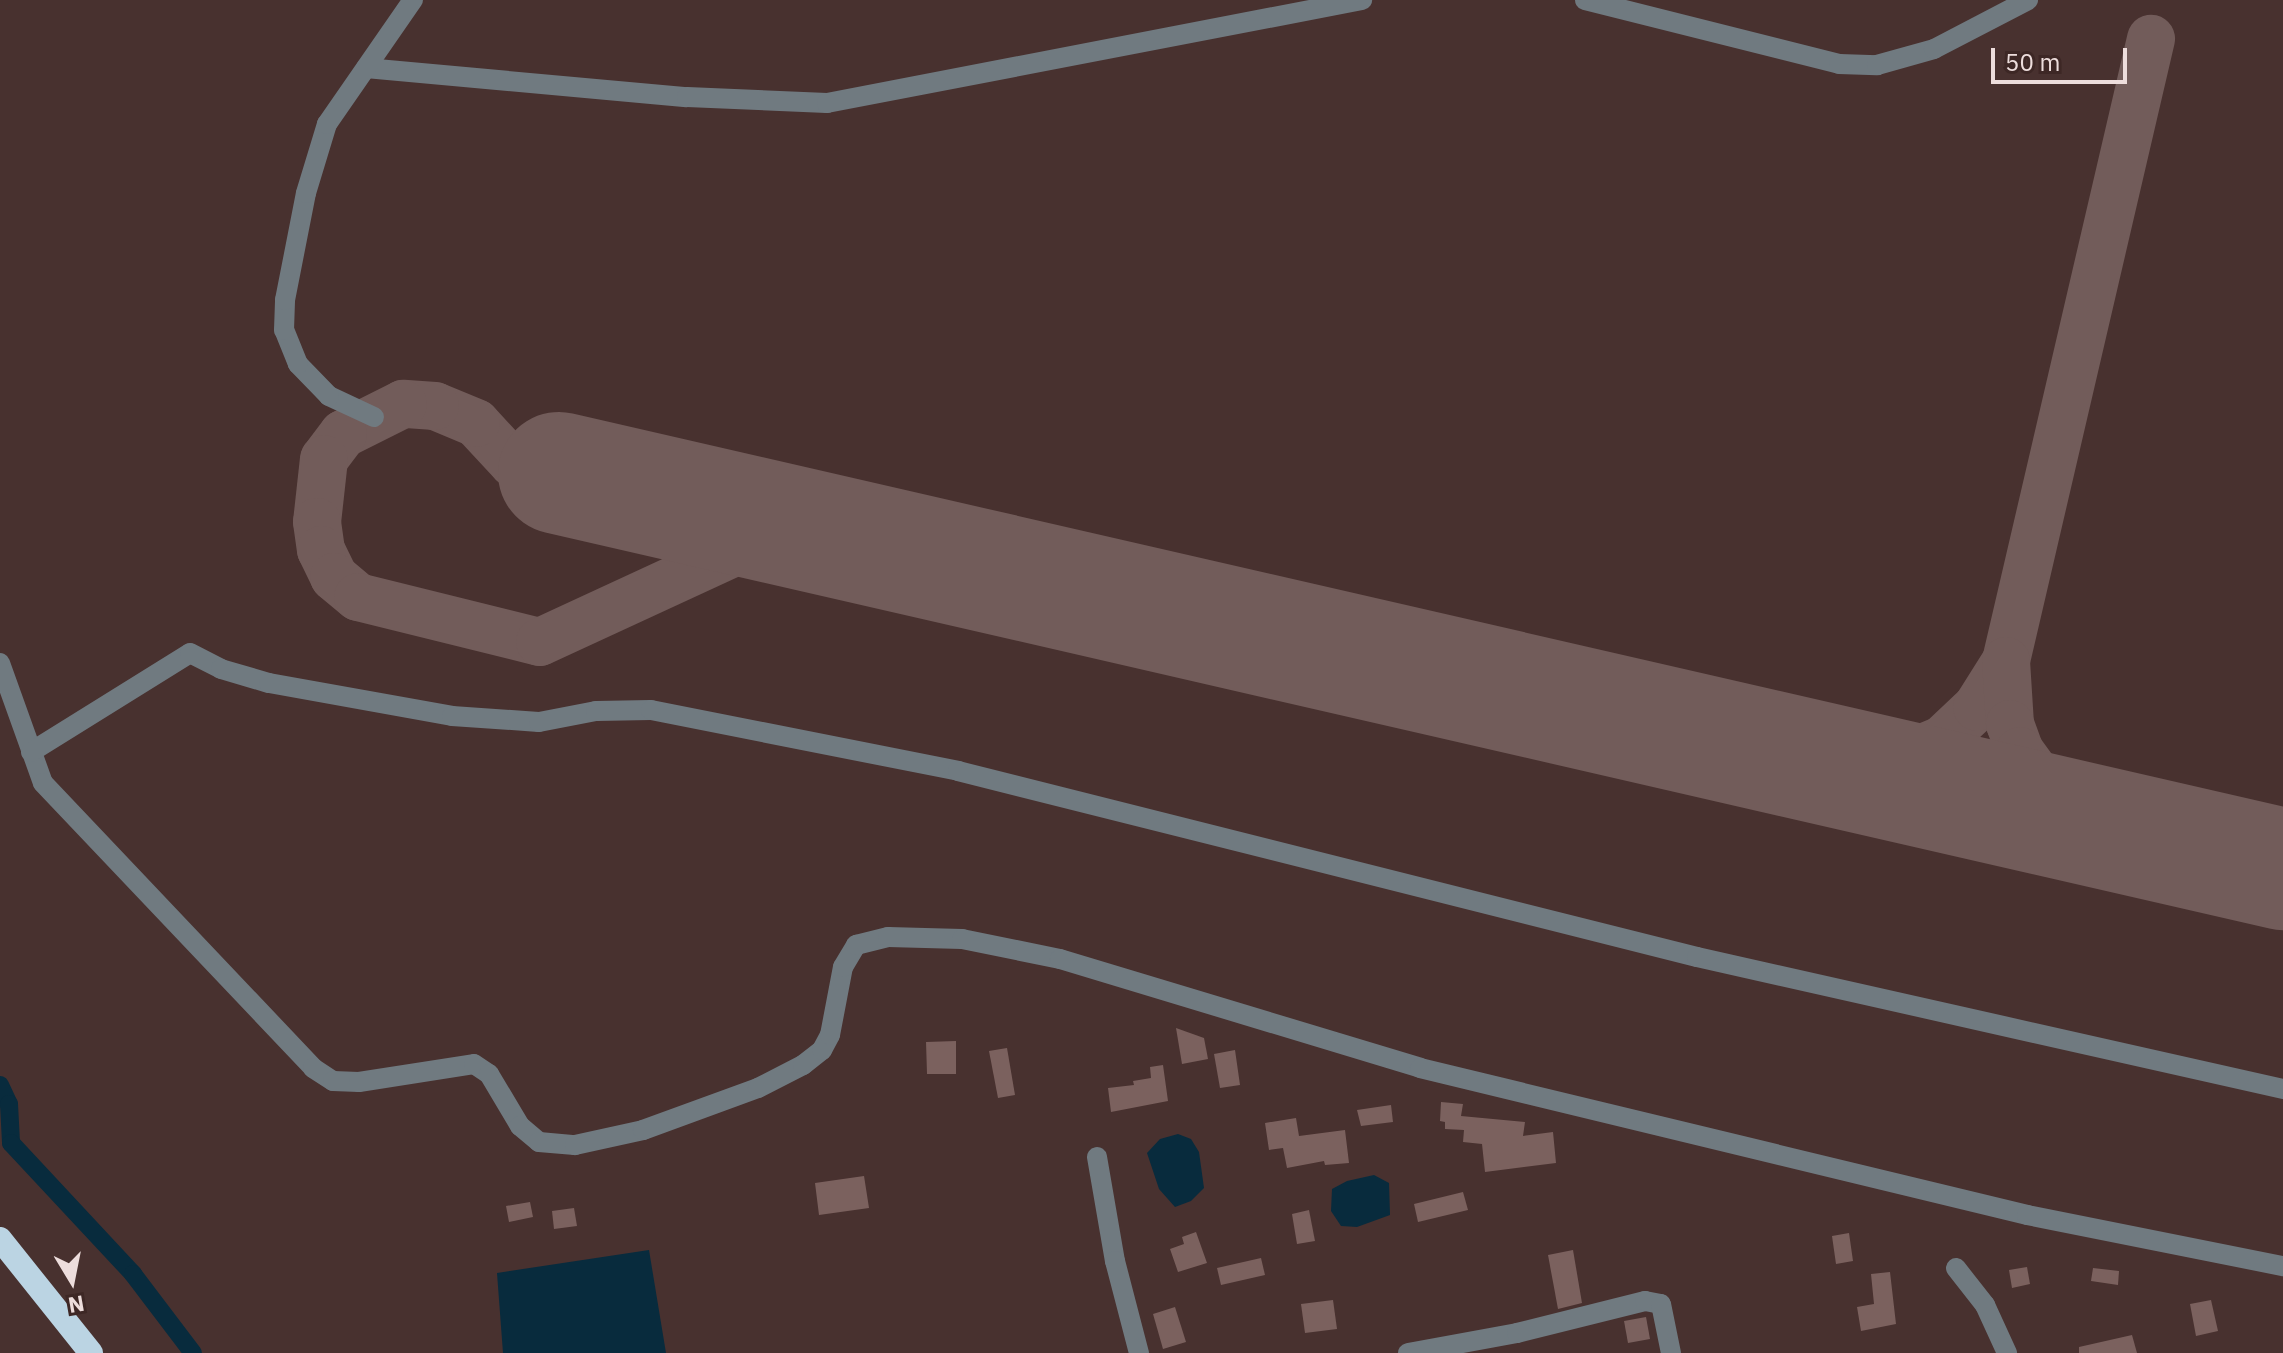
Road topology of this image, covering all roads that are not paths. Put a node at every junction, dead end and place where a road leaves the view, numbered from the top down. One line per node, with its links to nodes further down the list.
1 (413, 0): 5 (street)
2 (1362, 0): 5 (street)
3 (1585, 0): 4 (street)
4 (2028, 0)
5 (366, 68): 6 (street)
6 (374, 417)
7 (0, 663): 8 (street)
8 (31, 752): 9 (street); 12 (street)
9 (2283, 1089)
10 (1097, 1157): 15 (street)
11 (0, 1239): 14 (highway)
12 (2283, 1266)
13 (1956, 1268): 18 (street)
14 (91, 1353)
15 (1139, 1353)
16 (1408, 1353): 17 (street)
17 (1671, 1353)
18 (2007, 1353)

